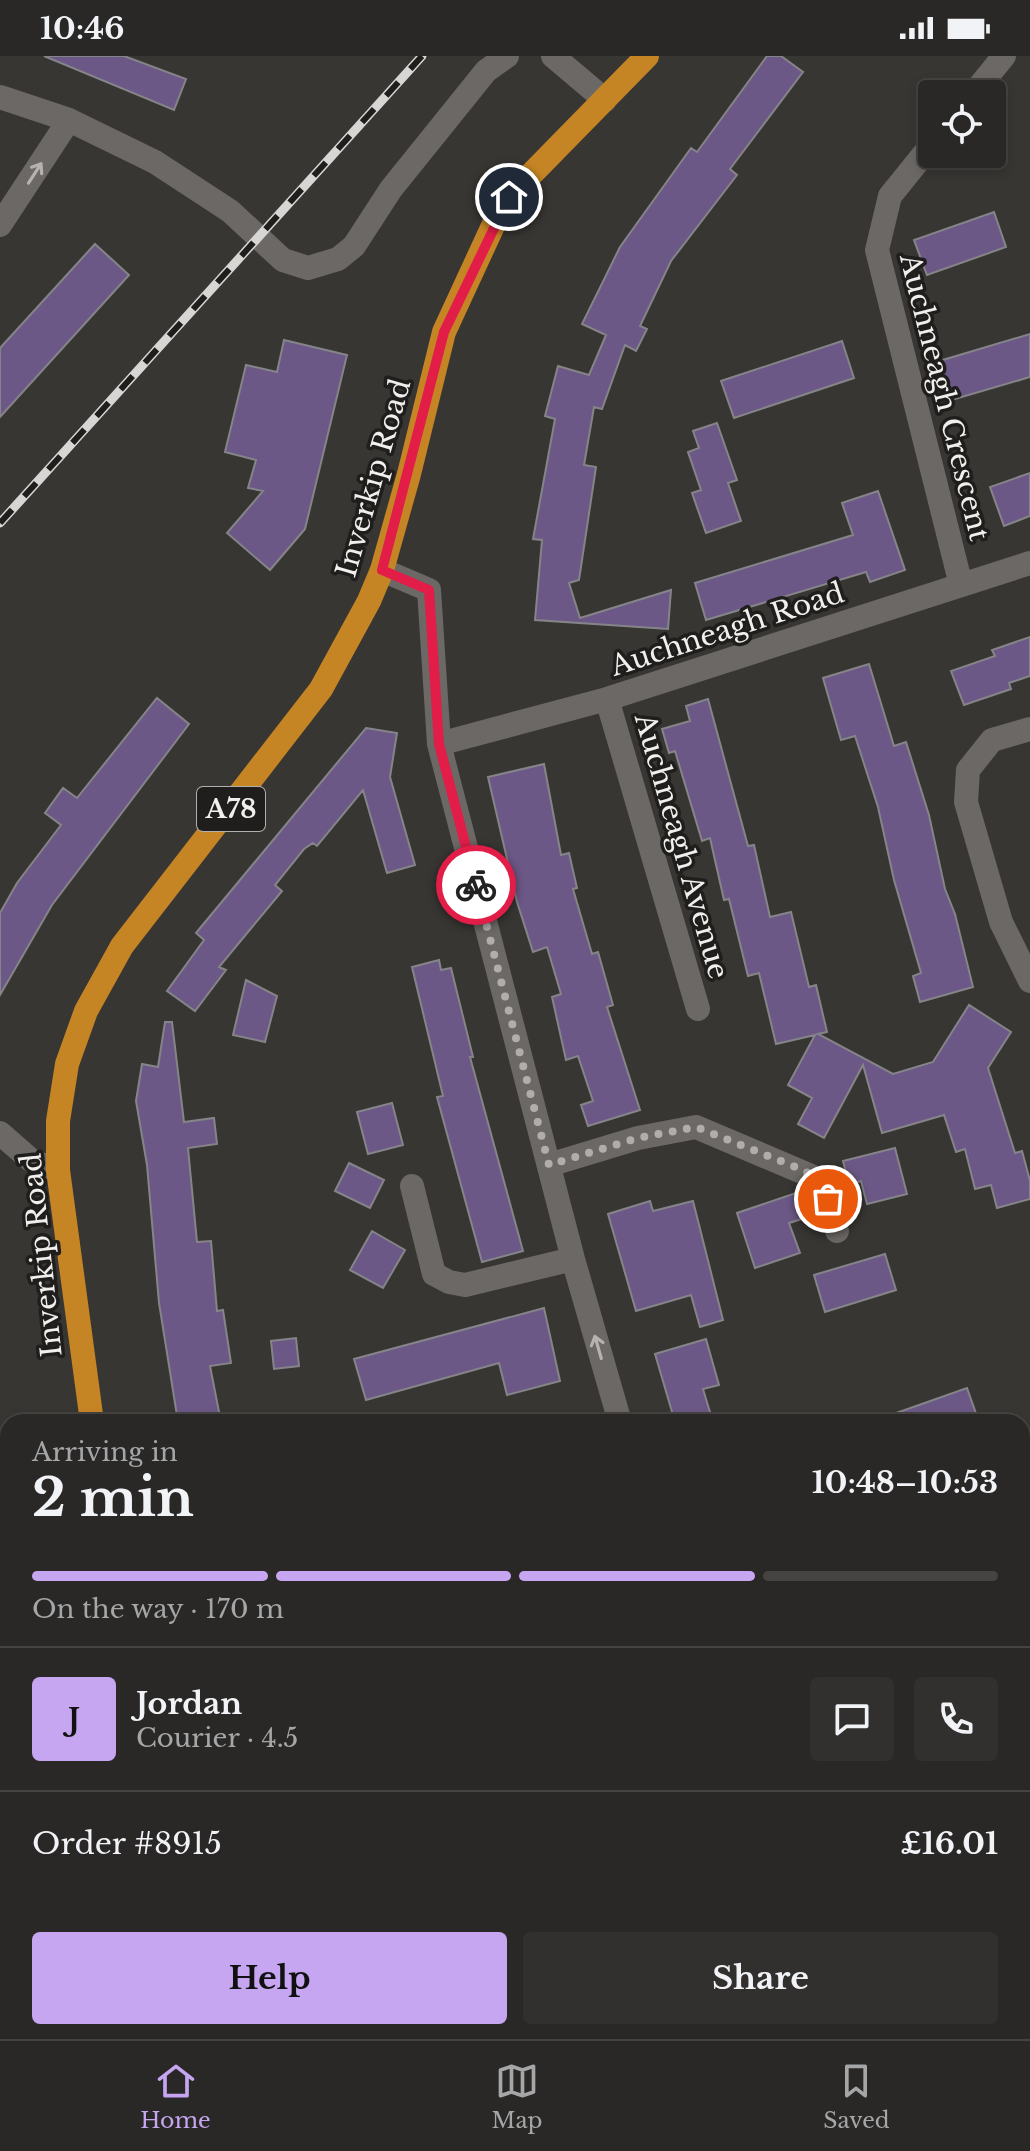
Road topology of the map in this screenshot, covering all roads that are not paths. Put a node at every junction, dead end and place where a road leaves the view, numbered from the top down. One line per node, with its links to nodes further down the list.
1 (507, 56): 8 (street)
2 (553, 56): 7 (street)
3 (647, 56): 7 (highway, Inverkip Road / A78)
4 (1004, 56): 5 (street)
5 (984, 80)
6 (0, 97): 8 (street)
7 (605, 100): 12 (highway, Inverkip Road / A78)
8 (69, 120): 10 (street, one-way to 8)
9 (918, 161): 13 (street, Auchneagh Crescent)
10 (0, 225)
11 (1030, 563): 13 (street, Auchneagh Road)
12 (382, 570): 16 (street); 21 (highway, Inverkip Road / A78)
13 (961, 585): 14 (street, Auchneagh Road)
14 (607, 699): 16 (street, Auchneagh Road); 18 (street, Auchneagh Avenue)
15 (1030, 729): 17 (street)
16 (439, 744): 20 (street)
17 (1030, 981)
18 (698, 1009)
19 (0, 1133): 21 (street)
20 (549, 1165): 23 (street); 24 (street)
21 (58, 1170): 25 (highway, Inverkip Road / A78)
22 (412, 1186): 24 (street)
23 (837, 1231)
24 (573, 1259): 26 (street, one-way to 24)
25 (91, 1414)
26 (618, 1414)

